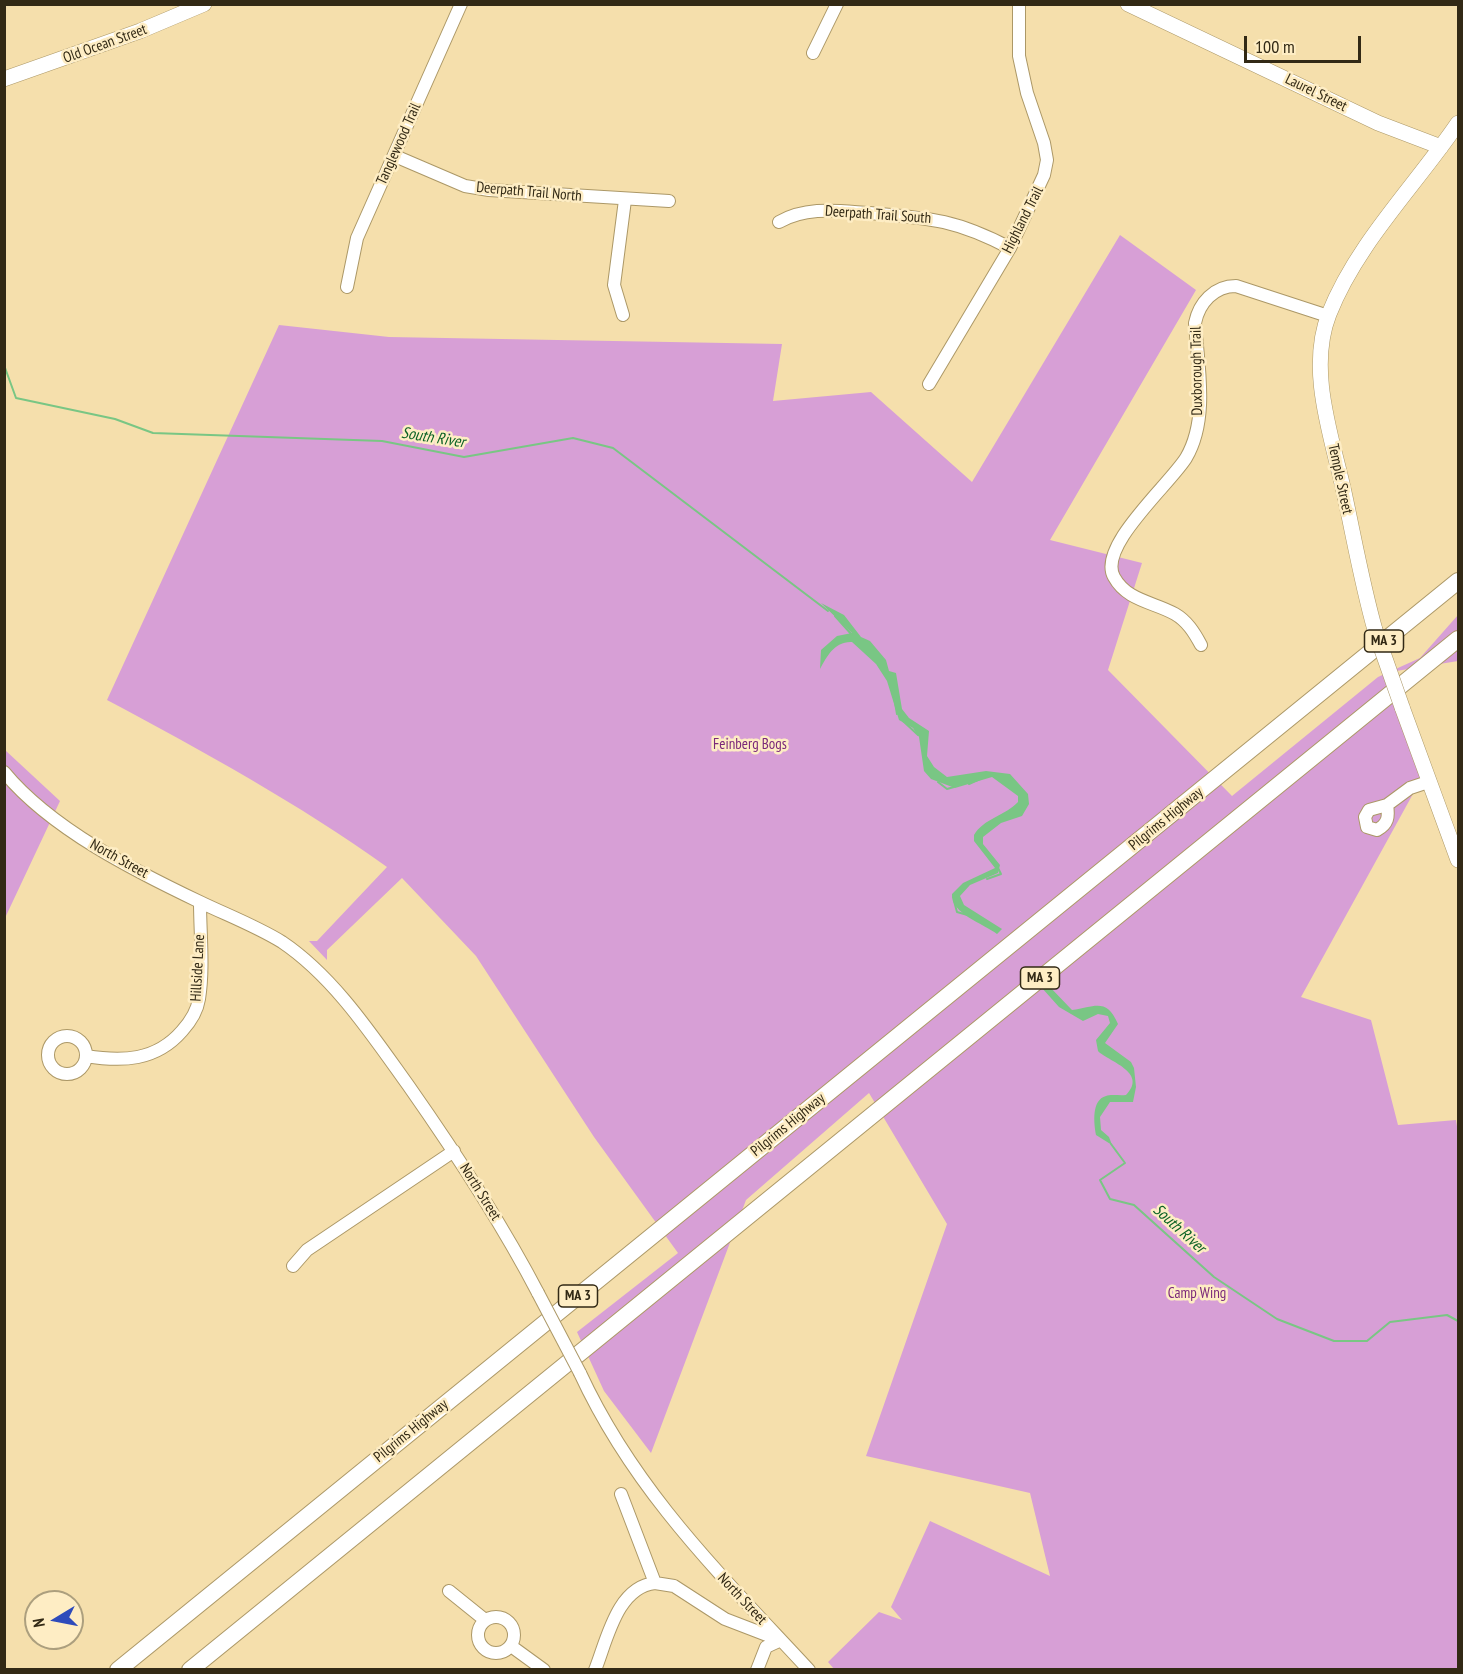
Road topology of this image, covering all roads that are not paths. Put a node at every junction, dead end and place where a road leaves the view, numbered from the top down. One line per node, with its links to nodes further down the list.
1 (204, 4): 7 (main road, Old Ocean Street)
2 (461, 4): 11 (street, Tanglewood Trail)
3 (837, 4): 6 (street)
4 (1019, 4): 16 (street, Highland Trail)
5 (1128, 4): 9 (main road, Laurel Street)
6 (813, 53)
7 (4, 79)
8 (1458, 123): 10 (main road, Temple Street)
9 (1412, 137): 10 (main road, Laurel Street); 12 (main road)
10 (1441, 147): 12 (main road, Temple Street)
11 (395, 156): 13 (street, Deerpath Trail North); 17 (street, Tanglewood Trail)
12 (1425, 170): 19 (main road, Temple Street)
13 (625, 200): 14 (street, Deerpath Trail North); 18 (street)
14 (669, 201)
15 (779, 222): 16 (street, Deerpath Trail South)
16 (1010, 248): 20 (street, Highland Trail)
17 (346, 287)
18 (623, 315)
19 (1328, 316): 23 (street, Duxborough Trail); 25 (main road, Temple Street, bridge)
20 (929, 384)
21 (1458, 581): 38 (highway, Pilgrims Highway / MA 3)
22 (1458, 639): 39 (highway, MA 3)
23 (1201, 645)
24 (6, 774): 28 (street, North Street)
25 (1428, 782): 26 (street); 27 (main road, Temple Street)
26 (1387, 805)
27 (1458, 860)
28 (200, 902): 29 (street, Hillside Lane); 30 (street, North Street)
29 (86, 1056)
30 (453, 1151): 31 (street); 36 (street, North Street, bridge)
31 (293, 1266)
32 (621, 1494): 33 (street)
33 (655, 1583): 36 (street); 41 (street)
34 (449, 1591): 35 (street)
35 (485, 1620): 37 (street); 37 (street)
36 (781, 1640): 42 (street); 43 (street, North Street)
37 (511, 1646): 40 (street)
38 (118, 1670)
39 (190, 1670)
40 (544, 1670)
41 (595, 1670)
42 (757, 1670)
43 (808, 1670)

